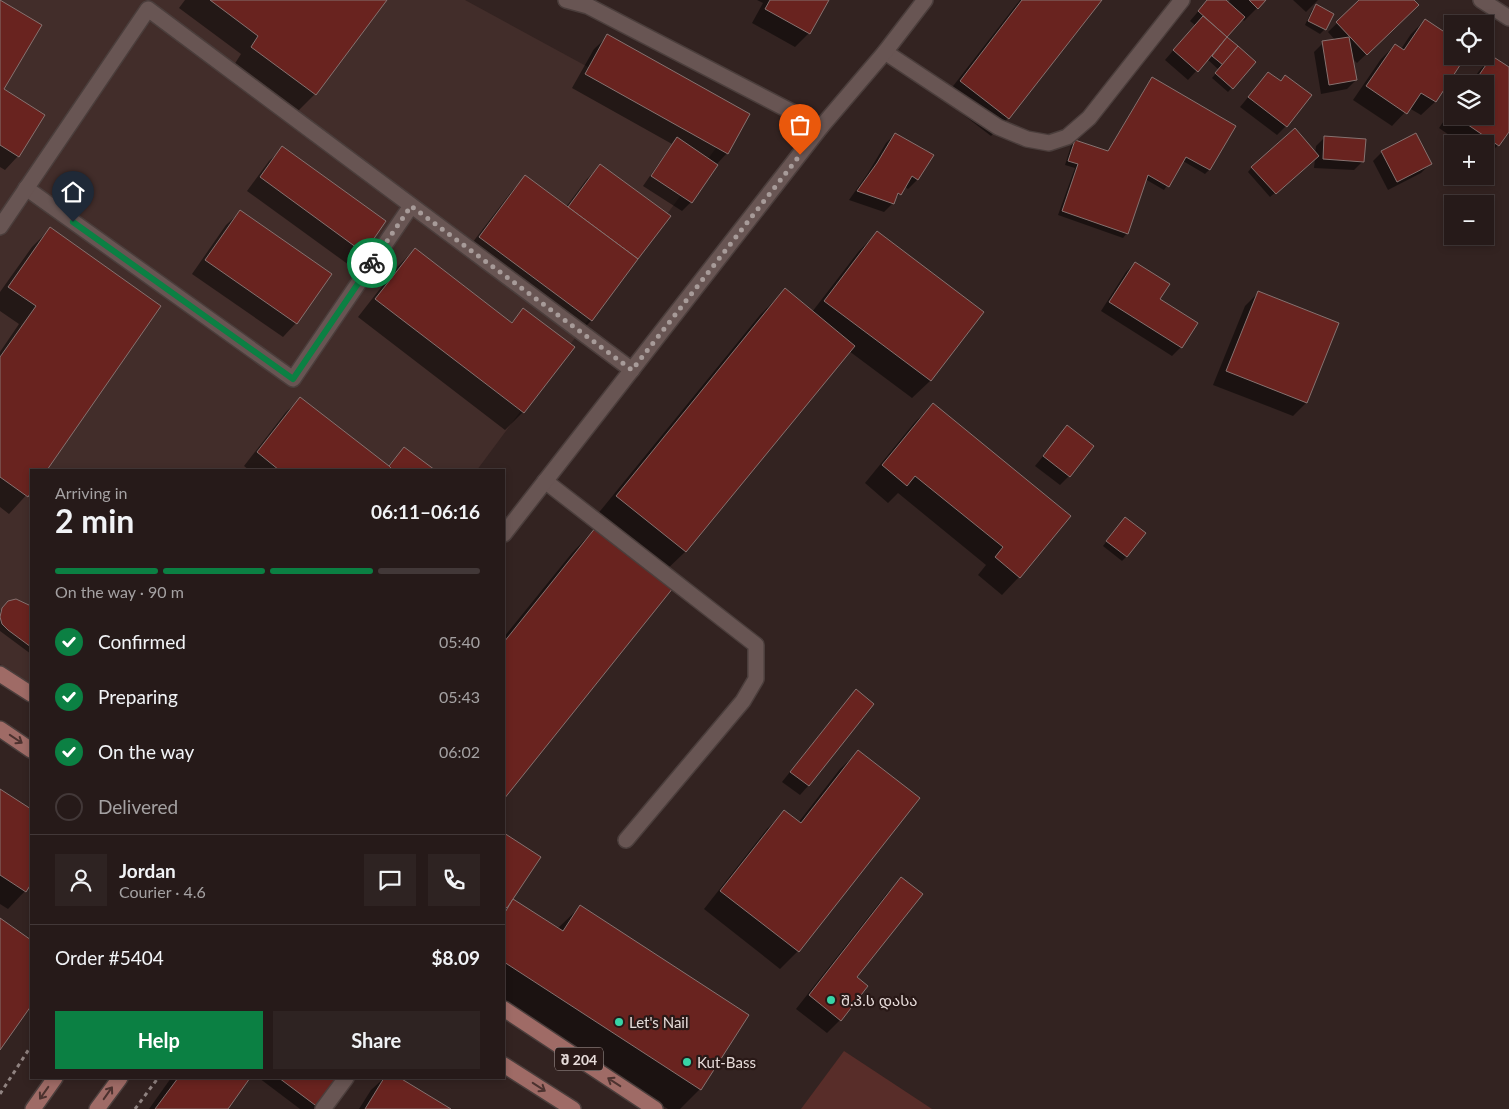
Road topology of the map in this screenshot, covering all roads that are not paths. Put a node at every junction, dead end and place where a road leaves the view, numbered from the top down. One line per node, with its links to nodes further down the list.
1 (566, 0): 7 (street)
2 (925, 0): 6 (street)
3 (1182, 0): 6 (street)
4 (1481, 0): 5 (street)
5 (1509, 18)
6 (884, 52): 7 (street)
7 (822, 127): 11 (street)
8 (26, 188): 9 (street); 9 (street); 10 (street)
9 (411, 206): 11 (street)
10 (0, 227)
11 (632, 370): 12 (street)
12 (545, 481): 13 (street); 18 (street)
13 (505, 533)
14 (0, 674): 15 (main road)
15 (30, 693)
16 (0, 729): 17 (main road, one-way to 17)
17 (30, 749)
18 (626, 840)
19 (505, 1010): 28 (main road, შ 204, one-way to 19)
20 (505, 1066): 27 (main road, one-way to 27)
21 (54, 1079): 24 (main road, one-way to 24)
22 (119, 1079): 25 (main road, one-way to 22)
23 (345, 1079): 26 (street)
24 (33, 1109)
25 (97, 1109)
26 (323, 1109)
27 (573, 1109)
28 (655, 1109)

